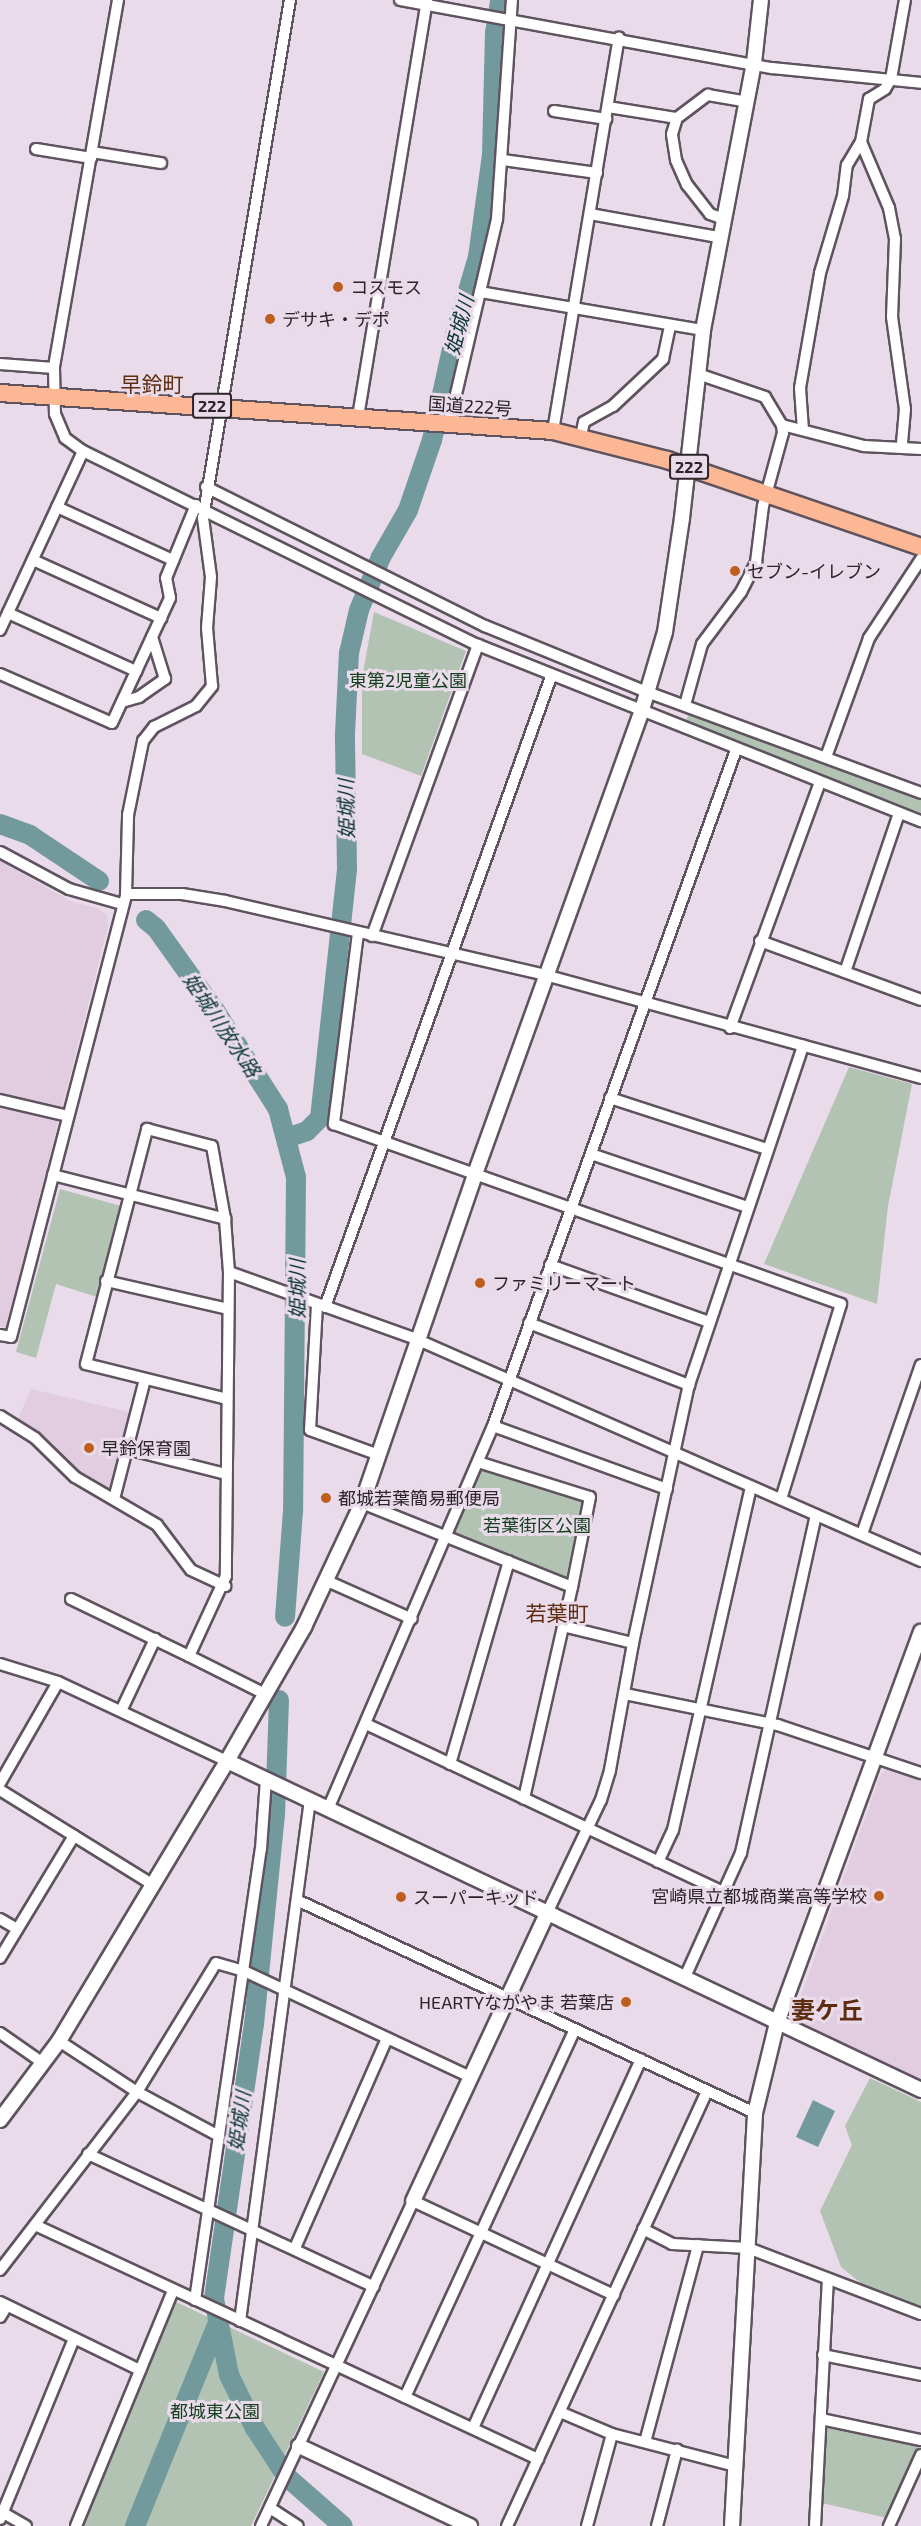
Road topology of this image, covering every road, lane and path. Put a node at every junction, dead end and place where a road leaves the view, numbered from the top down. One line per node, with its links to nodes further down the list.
1 (118, 0): 20 (street)
2 (290, 0): 36 (street)
3 (400, 0): 7 (street)
4 (512, 0): 8 (street)
5 (761, 0): 10 (street)
6 (906, 0): 11 (street)
7 (427, 2): 8 (street); 37 (street)
8 (510, 18): 9 (street); 21 (street)
9 (619, 37): 10 (street); 14 (street)
10 (754, 63): 11 (street); 13 (street)
11 (891, 79): 12 (street); 18 (street)
12 (921, 83)
13 (747, 102): 16 (street); 25 (street)
14 (608, 107): 16 (street); 17 (street)
15 (554, 111): 17 (street)
16 (677, 118): 25 (street)
17 (606, 119): 23 (street)
18 (861, 142): 40 (street); 43 (street)
19 (36, 149): 20 (street)
20 (91, 155): 22 (street); 32 (street)
21 (503, 160): 23 (street); 27 (street)
22 (161, 163)
23 (597, 173): 24 (street)
24 (590, 214): 26 (street); 28 (street)
25 (721, 218): 26 (street)
26 (718, 237): 30 (street)
27 (480, 292): 28 (street); 38 (street)
28 (574, 309): 29 (street); 41 (street)
29 (670, 326): 30 (street); 42 (street)
30 (703, 330): 33 (street)
31 (0, 364): 32 (street)
32 (54, 368): 35 (street)
33 (698, 374): 39 (street); 46 (street)
34 (0, 393): 35 (highway, 国道222号 / 222)
35 (55, 396): 36 (highway, 国道222号 / 222); 45 (street)
36 (220, 406): 37 (highway, 国道222号 / 222); 47 (street)
37 (358, 417): 38 (highway, 国道222号 / 222)
38 (448, 424): 41 (highway, 国道222号 / 222)
39 (782, 425): 40 (street); 48 (street)
40 (803, 430): 43 (street)
41 (553, 431): 42 (highway, 国道222号 / 222)
42 (581, 436): 46 (highway, 国道222号 / 222)
43 (902, 447): 44 (street)
44 (921, 449)
45 (83, 451): 49 (street); 50 (street)
46 (687, 467): 48 (highway, 国道222号 / 222); 63 (street)
47 (206, 487): 50 (street); 63 (street)
48 (766, 493): 51 (highway, 国道222号 / 222); 65 (street)
49 (57, 507): 53 (street); 54 (street)
50 (200, 507): 54 (street); 59 (street); 74 (street)
51 (921, 547)
52 (921, 559): 68 (street)
53 (33, 560): 55 (street); 56 (street)
54 (173, 560): 56 (street)
55 (8, 613): 57 (street); 60 (street)
56 (161, 618): 58 (street)
57 (0, 630)
58 (152, 637): 60 (street); 64 (street)
59 (478, 645): 62 (street); 76 (street)
60 (136, 671): 64 (street)
61 (0, 674): 64 (street)
62 (551, 677): 66 (street); 78 (street)
63 (647, 692): 65 (street); 66 (street)
64 (122, 702)
65 (685, 705): 68 (street)
66 (641, 712): 67 (street); 80 (street)
67 (735, 750): 69 (street); 82 (street)
68 (826, 758): 70 (street)
69 (820, 782): 71 (street); 77 (street)
70 (921, 793)
71 (899, 813): 72 (street); 79 (street)
72 (921, 821)
73 (0, 852): 74 (street)
74 (124, 899): 75 (street); 88 (street)
75 (353, 932): 76 (street); 89 (street)
76 (372, 936): 78 (street)
77 (760, 941): 79 (street); 83 (street)
78 (451, 954): 80 (street); 89 (street)
79 (845, 972): 81 (street)
80 (545, 975): 82 (street); 92 (street)
81 (921, 1000)
82 (644, 1002): 83 (street); 86 (street)
83 (730, 1028): 84 (street)
84 (802, 1046): 85 (street); 90 (street)
85 (921, 1077)
86 (610, 1098): 90 (street); 91 (street)
87 (0, 1100): 88 (street)
88 (68, 1116): 93 (street)
89 (384, 1140): 92 (street); 102 (street)
90 (767, 1149): 95 (street)
91 (591, 1154): 95 (street); 96 (street)
92 (475, 1174): 96 (street); 107 (street)
93 (53, 1175): 94 (street); 106 (street)
94 (130, 1195): 97 (street); 97 (street); 101 (street)
95 (748, 1207): 98 (street)
96 (569, 1209): 98 (street); 99 (street)
97 (225, 1219): 100 (street)
98 (729, 1263): 104 (street); 124 (street)
99 (550, 1265): 104 (street); 105 (street)
100 (229, 1272): 102 (street); 103 (street)
101 (106, 1281): 103 (street); 109 (street)
102 (321, 1306): 107 (street); 118 (street)
103 (228, 1309): 113 (street)
104 (709, 1322): 111 (street)
105 (529, 1323): 110 (street); 111 (street)
106 (0, 1335)
107 (416, 1339): 110 (street); 118 (street)
108 (921, 1365): 112 (street)
109 (145, 1379): 113 (street); 116 (street)
110 (509, 1381): 115 (street); 117 (street)
111 (689, 1385): 117 (street)
112 (916, 1397): 127 (street)
113 (227, 1399): 120 (street)
114 (0, 1416): 123 (street)
115 (493, 1426): 119 (street); 122 (street)
116 (127, 1449): 120 (street); 123 (street)
117 (675, 1451): 121 (street); 122 (street)
118 (379, 1455): 125 (street)
119 (477, 1462): 128 (street); 133 (street)
120 (226, 1474): 132 (street)
121 (752, 1487): 124 (street); 146 (street)
122 (667, 1489): 139 (street)
123 (114, 1499): 132 (street)
124 (781, 1499): 126 (street)
125 (362, 1503): 128 (street); 131 (street)
126 (816, 1515): 127 (street); 148 (street)
127 (862, 1534): 130 (street)
128 (445, 1536): 129 (street); 135 (street)
129 (509, 1561): 133 (street); 151 (street)
130 (921, 1561)
131 (326, 1580): 135 (street); 143 (street)
132 (225, 1586): 140 (street)
133 (572, 1587): 136 (street)
134 (72, 1599): 138 (street)
135 (412, 1619): 147 (street)
136 (563, 1626): 139 (street); 157 (street)
137 (921, 1632): 149 (street)
138 (155, 1640): 140 (street); 145 (street)
139 (633, 1643): 144 (street)
140 (189, 1656): 143 (street)
141 (0, 1664): 142 (street)
142 (58, 1682): 145 (street); 154 (street)
143 (265, 1694): 150 (street)
144 (625, 1694): 146 (street); 159 (street)
145 (121, 1711): 150 (street)
146 (700, 1711): 148 (street); 161 (street)
147 (366, 1724): 151 (street); 158 (street)
148 (771, 1724): 149 (street); 163 (street)
149 (878, 1756): 152 (street); 173 (street)
150 (227, 1761): 153 (street); 162 (street)
151 (450, 1764): 157 (street)
152 (921, 1773)
153 (270, 1782): 156 (street); 169 (street)
154 (0, 1783)
155 (0, 1790): 160 (street)
156 (309, 1799): 158 (street); 164 (street)
157 (524, 1799): 159 (street)
158 (328, 1809): 165 (street)
159 (588, 1828): 161 (street); 165 (street)
160 (74, 1836): 162 (street); 167 (street)
161 (658, 1862): 163 (street)
162 (153, 1885): 177 (street)
163 (725, 1893): 170 (street)
164 (299, 1901): 171 (street); 172 (street)
165 (547, 1913): 170 (street); 172 (street)
166 (0, 1919): 167 (street)
167 (17, 1929): 168 (street)
168 (0, 1958)
169 (244, 1971): 171 (street); 183 (street); 186 (street)
170 (684, 1977): 173 (street)
171 (284, 1991): 176 (street); 191 (street)
172 (508, 1997): 174 (street); 180 (street)
173 (777, 2023): 181 (street); 184 (street)
174 (575, 2029): 178 (street); 193 (street)
175 (0, 2033): 179 (street)
176 (387, 2038): 180 (street); 195 (street)
177 (59, 2042): 179 (street); 183 (street)
178 (641, 2061): 182 (street); 197 (street)
179 (42, 2063): 185 (street)
180 (470, 2077): 188 (street)
181 (921, 2090)
182 (707, 2091): 184 (street); 192 (street)
183 (137, 2092): 186 (street); 187 (street)
184 (755, 2114): 196 (street)
185 (0, 2120)
186 (219, 2136): 189 (street)
187 (88, 2154): 189 (street); 190 (street)
188 (413, 2201): 193 (street); 200 (street)
189 (208, 2208): 191 (street); 203 (street)
190 (35, 2225): 198 (street); 201 (street)
191 (250, 2228): 195 (street); 207 (street)
192 (643, 2229): 194 (street); 202 (street)
193 (481, 2234): 197 (street); 213 (street)
194 (698, 2245): 196 (street); 219 (street)
195 (295, 2248): 200 (street)
196 (748, 2248): 199 (street); 224 (street)
197 (547, 2264): 202 (street); 216 (street)
198 (0, 2270)
199 (828, 2281): 205 (street); 209 (street)
200 (374, 2287): 210 (street)
201 (173, 2291): 203 (street); 211 (street)
202 (614, 2295): 214 (street)
203 (198, 2302): 207 (street)
204 (3, 2304): 206 (street); 208 (street)
205 (921, 2314)
206 (0, 2317)
207 (235, 2319): 210 (street)
208 (74, 2339): 211 (street); 226 (street)
209 (823, 2355): 212 (street); 215 (street)
210 (338, 2368): 213 (street); 220 (street)
211 (140, 2370): 228 (street)
212 (921, 2375)
213 (405, 2397): 216 (street)
214 (560, 2412): 217 (street); 223 (street)
215 (821, 2420): 218 (street); 236 (street)
216 (472, 2428): 223 (street)
217 (612, 2434): 219 (street); 233 (street)
218 (921, 2440)
219 (645, 2442): 221 (street)
220 (299, 2446): 225 (street); 231 (street)
221 (677, 2450): 224 (street); 234 (street)
222 (921, 2455): 237 (street)
223 (538, 2459): 232 (street)
224 (736, 2466): 235 (street)
225 (270, 2508): 229 (street); 230 (street)
226 (1, 2514): 227 (street)
227 (26, 2526)
228 (76, 2526)
229 (261, 2526)
230 (298, 2526)
231 (470, 2526)
232 (507, 2526)
233 (587, 2526)
234 (657, 2526)
235 (732, 2526)
236 (815, 2526)
237 (889, 2526)

